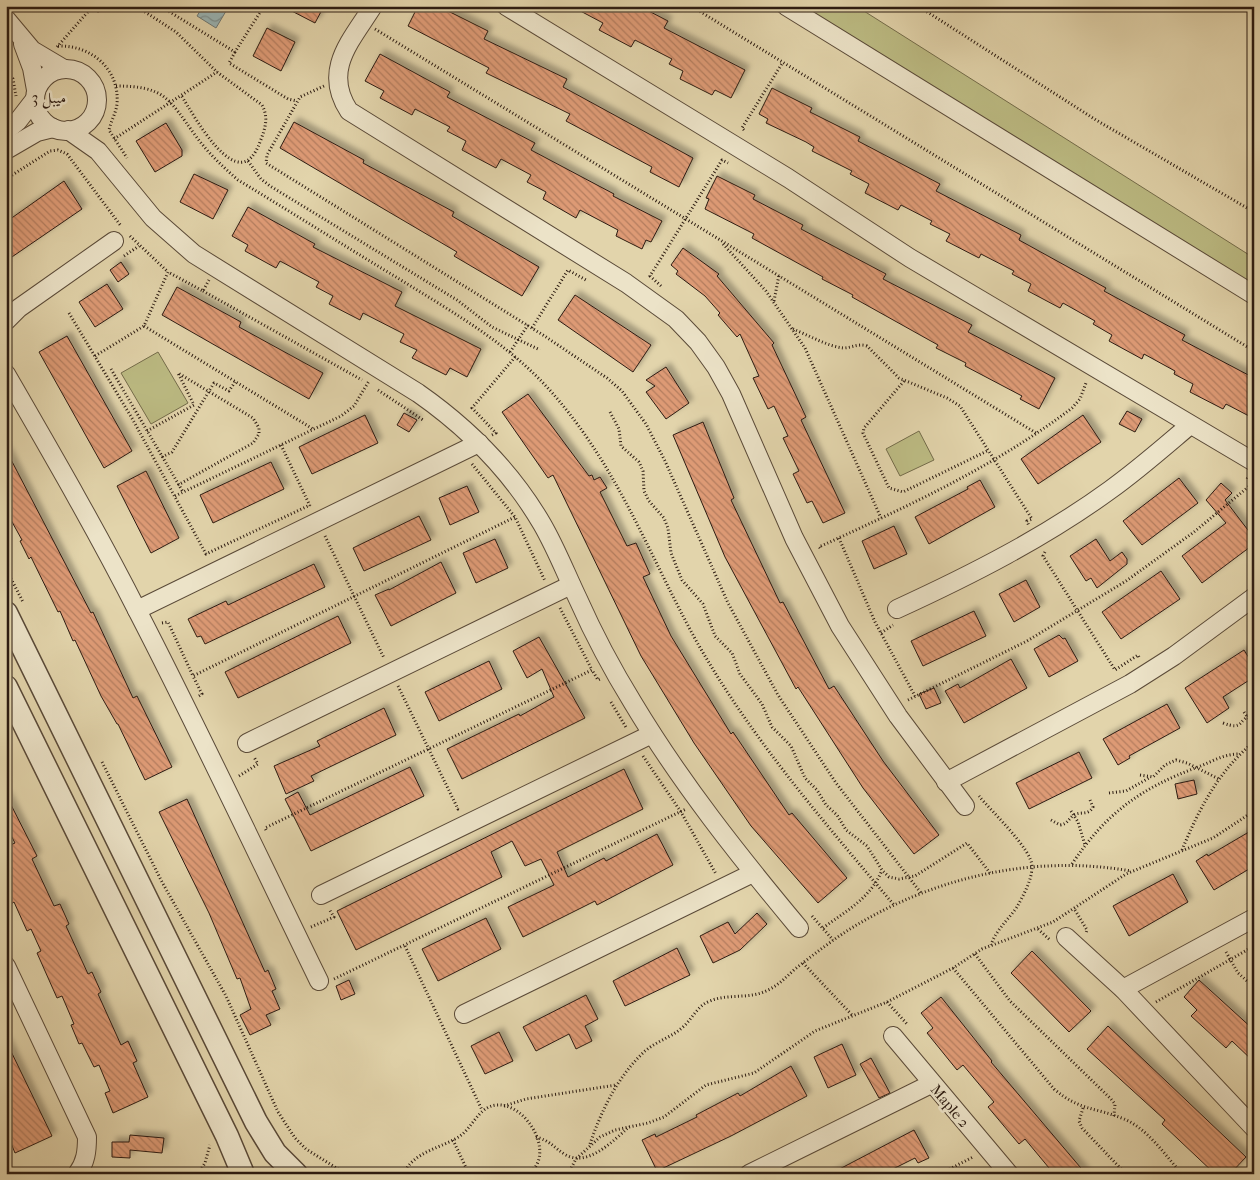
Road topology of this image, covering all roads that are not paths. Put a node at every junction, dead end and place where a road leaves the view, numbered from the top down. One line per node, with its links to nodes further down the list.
1 (373, 6): 28 (street)
2 (506, 6): 17 (street)
3 (786, 6): 14 (street)
4 (6, 19): 5 (street)
5 (21, 39): 6 (street); 7 (street)
6 (64, 68): 7 (street); 8 (street)
7 (36, 94): 9 (street); 10 (street)
8 (92, 116): 9 (street); 12 (street)
9 (60, 129): 11 (street); 12 (street)
10 (6, 131)
11 (6, 150)
12 (107, 160): 18 (street)
13 (121, 234): 15 (street)
14 (1254, 295)
15 (6, 321)
16 (6, 374): 24 (street)
17 (1190, 425): 19 (street); 23 (street)
18 (479, 442): 20 (street); 24 (street)
19 (1252, 468)
20 (571, 585): 26 (street); 27 (street)
21 (1254, 597): 28 (street)
22 (15, 609): 44 (street)
23 (897, 609)
24 (137, 610): 36 (street)
25 (6, 686): 43 (street)
26 (652, 734): 30 (street); 31 (street)
27 (247, 743)
28 (946, 782): 29 (street)
29 (965, 806)
30 (753, 873): 33 (street); 38 (street)
31 (321, 895)
32 (1254, 918): 37 (street)
33 (799, 928)
34 (1066, 936): 37 (street)
35 (6, 966): 42 (street)
36 (319, 982)
37 (1129, 986): 41 (street)
38 (464, 1014)
39 (893, 1036): 40 (street, Maple 2)
40 (931, 1084): 45 (street); 46 (street, Maple 2)
41 (1254, 1128)
42 (77, 1174)
43 (243, 1174)
44 (296, 1174)
45 (749, 1174)
46 (1009, 1174)

